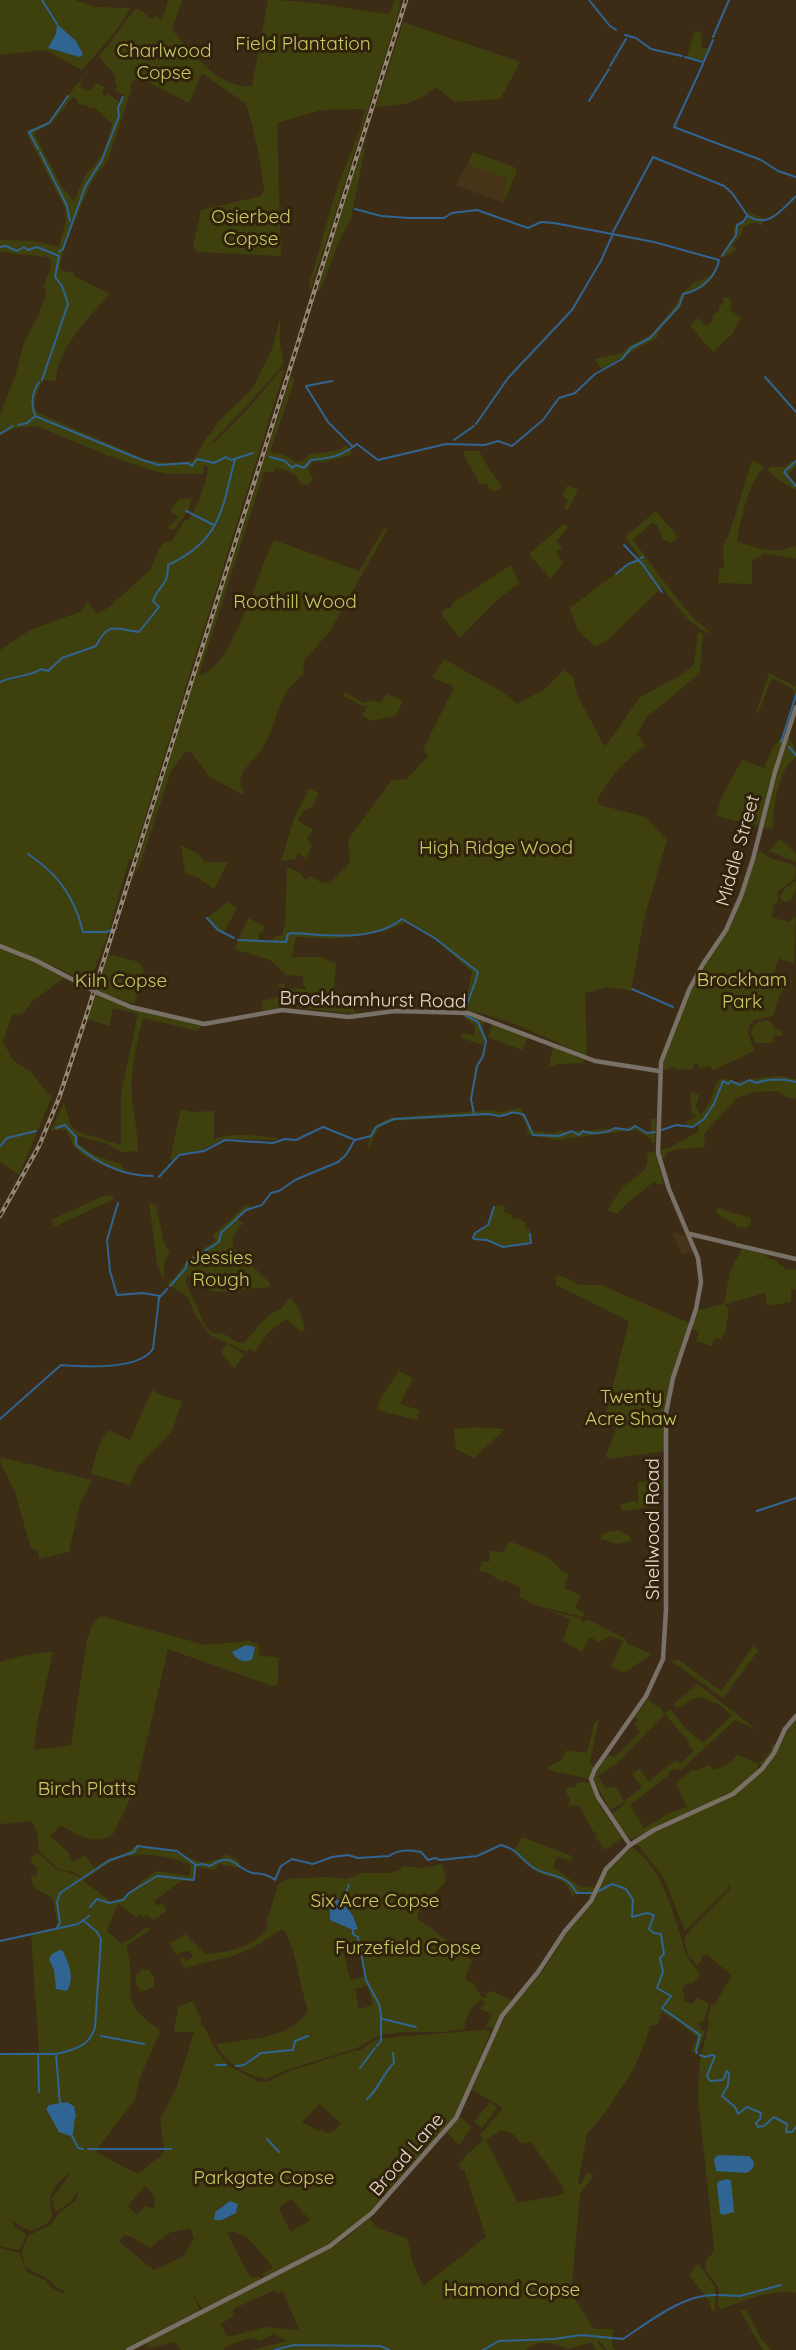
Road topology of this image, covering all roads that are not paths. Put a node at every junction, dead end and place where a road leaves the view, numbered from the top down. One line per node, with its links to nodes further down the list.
1 (796, 707): 3 (street, Middle Street)
2 (0, 946): 3 (street, Brockhamhurst Road, bridge)
3 (659, 1071): 4 (street, Middle Street)
4 (658, 1153): 5 (street, Shellwood Road)
5 (689, 1234): 6 (street); 8 (street, Shellwood Road)
6 (796, 1259)
7 (796, 1716): 8 (street, Broad Lane)
8 (631, 1845): 9 (street, Broad Lane)
9 (128, 2350)

